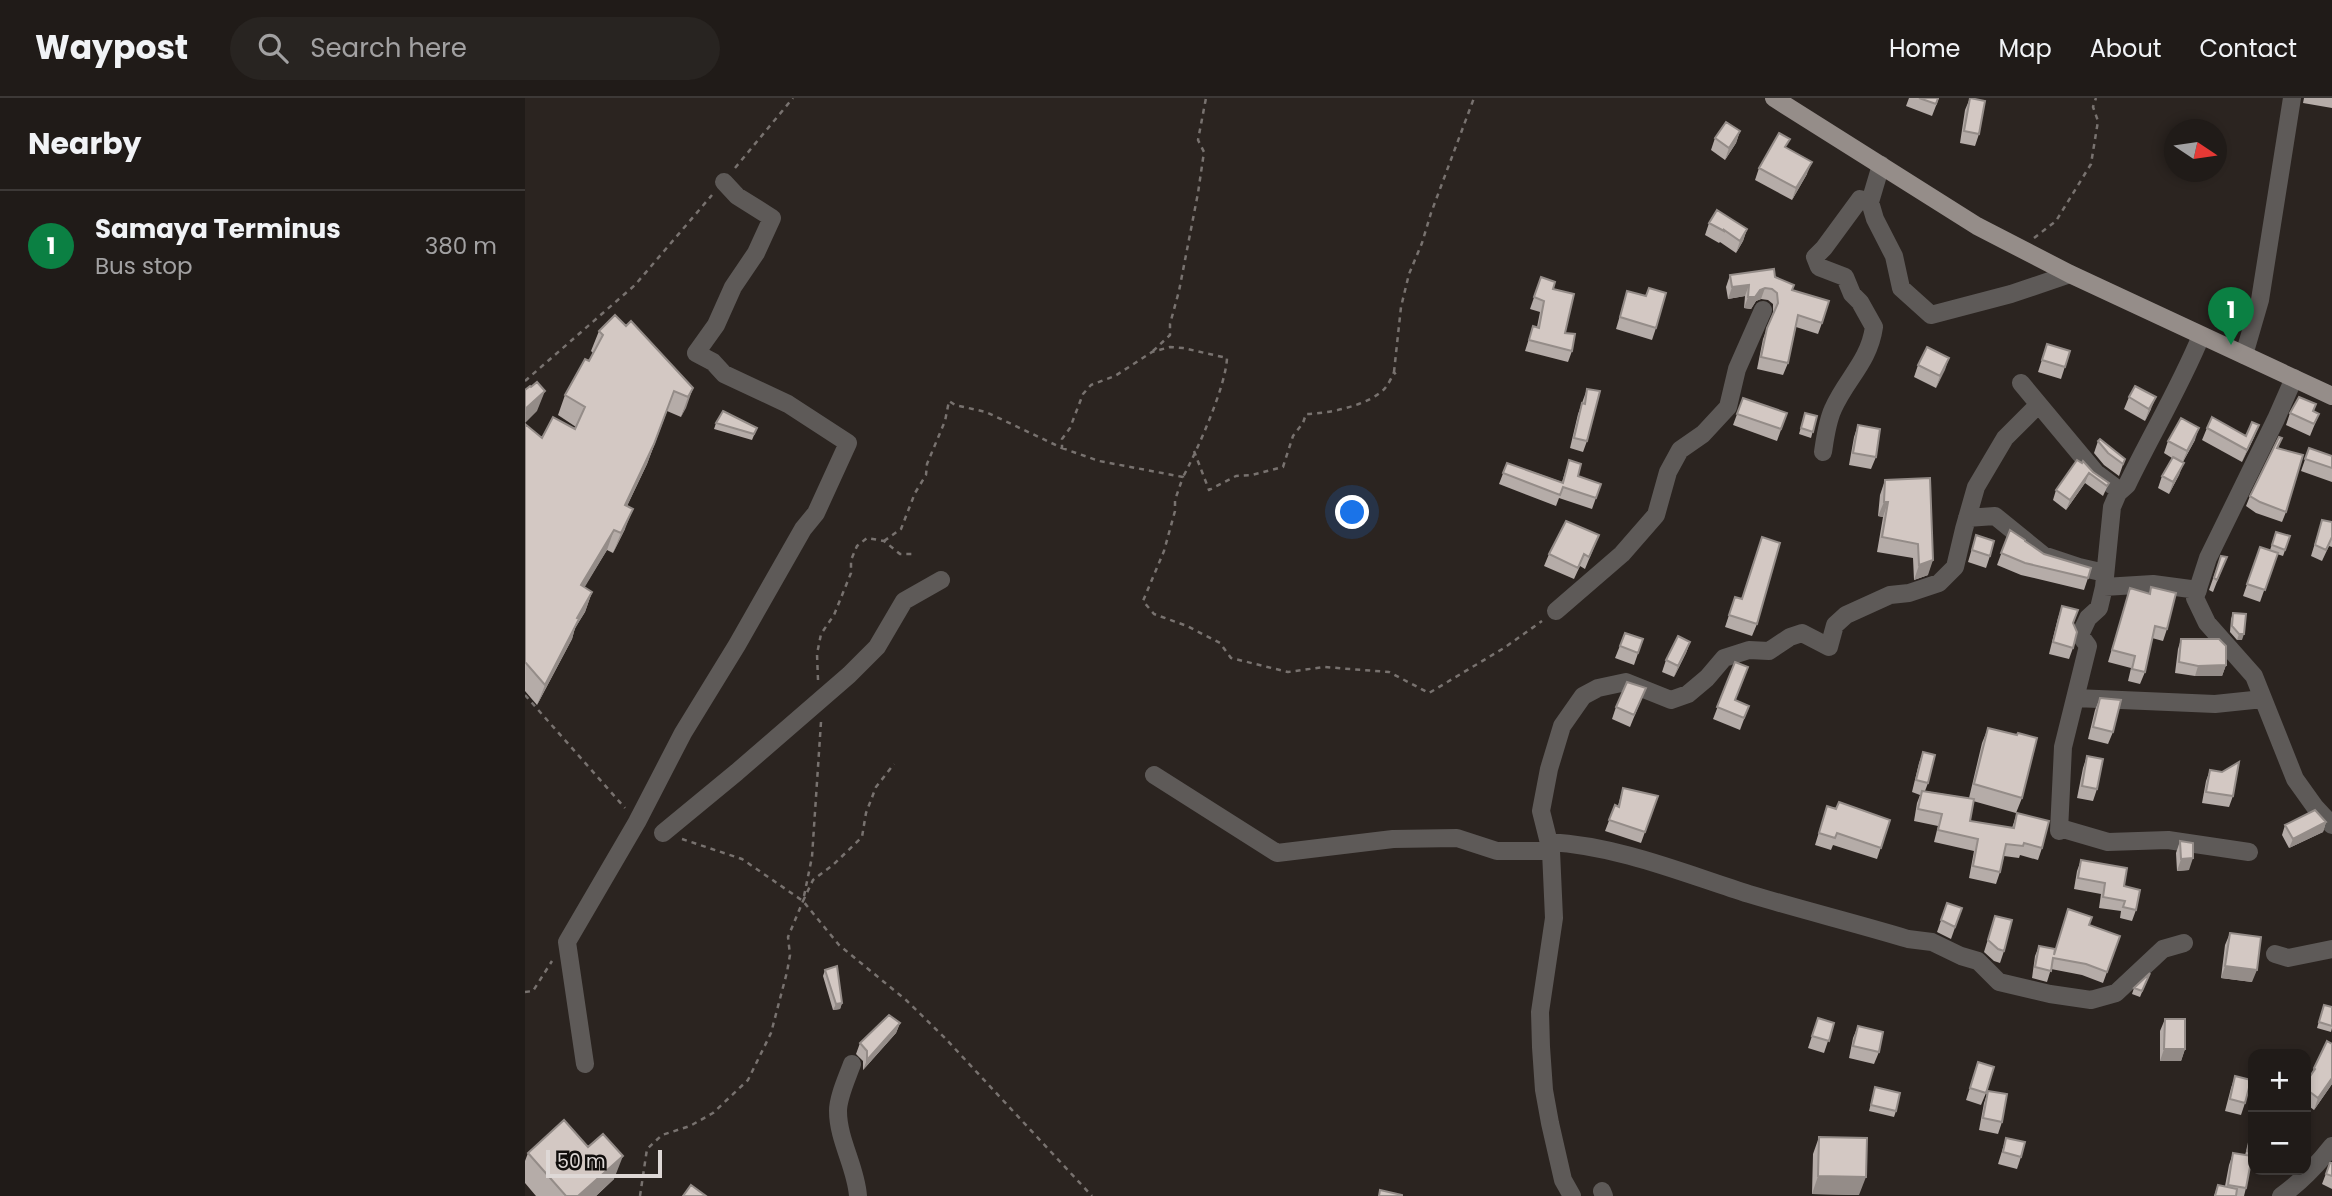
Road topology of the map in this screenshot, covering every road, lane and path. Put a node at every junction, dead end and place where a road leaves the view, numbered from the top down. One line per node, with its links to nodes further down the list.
1 (793, 98): 8 (path)
2 (1206, 98): 14 (path)
3 (1474, 98): 16 (path)
4 (1774, 98): 7 (main road)
5 (2097, 98): 10 (path)
6 (2292, 98): 15 (street)
7 (1881, 165): 9 (street); 10 (main road)
8 (723, 182): 19 (path); 41 (street)
9 (1870, 202): 11 (street); 25 (street)
10 (2020, 248): 11 (main road)
11 (2070, 274): 13 (main road)
12 (1762, 310): 34 (street)
13 (2201, 335): 15 (main road); 27 (street)
14 (1152, 352): 23 (path); 24 (path)
15 (2243, 355): 18 (main road)
16 (1394, 372): 17 (path); 24 (path)
17 (1398, 378)
18 (2294, 378): 21 (main road); 33 (street)
19 (525, 381)
20 (2021, 383): 22 (street)
21 (2332, 396)
22 (2038, 405): 27 (street); 28 (street)
23 (1062, 448): 26 (path); 29 (path)
24 (1194, 451): 26 (path)
25 (1823, 452)
26 (1183, 477): 34 (path)
27 (2120, 491): 32 (street)
28 (1967, 518): 32 (street); 44 (street)
29 (884, 541): 30 (path); 38 (path)
30 (913, 554)
31 (941, 580): 38 (street)
32 (2105, 580): 33 (street); 36 (street)
33 (2198, 590): 37 (street)
34 (1556, 611)
35 (525, 695): 41 (path)
36 (2075, 698): 37 (street); 45 (street)
37 (2263, 699): 42 (street)
38 (819, 701): 43 (street); 46 (path)
39 (894, 764): 46 (path)
40 (1154, 775): 44 (street)
41 (637, 821): 47 (street)
42 (2332, 825)
43 (663, 833): 46 (path)
44 (1550, 846): 48 (street); 58 (street)
45 (2249, 852)
46 (803, 901): 55 (path); 57 (path)
47 (567, 942): 51 (path); 52 (street)
48 (2184, 943)
49 (2332, 949): 50 (street)
50 (2274, 954)
51 (525, 992)
52 (585, 1064)
53 (852, 1064): 56 (street)
54 (2332, 1146): 59 (street)
55 (640, 1196)
56 (858, 1196)
57 (1092, 1196)
58 (1572, 1196)
59 (2281, 1196)

